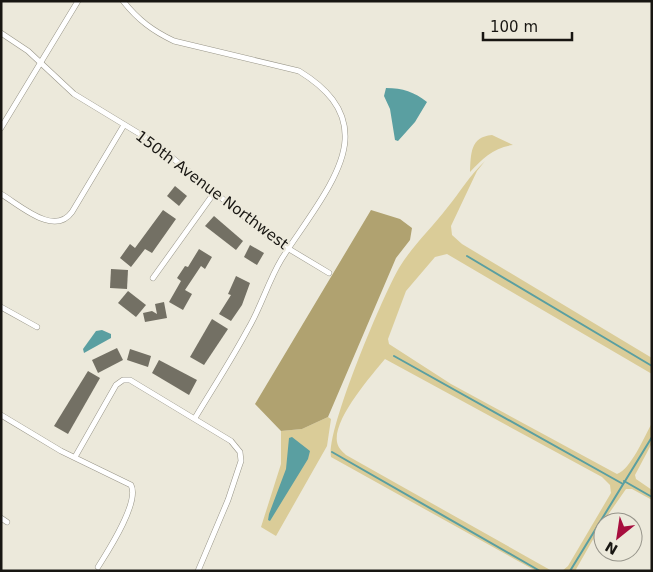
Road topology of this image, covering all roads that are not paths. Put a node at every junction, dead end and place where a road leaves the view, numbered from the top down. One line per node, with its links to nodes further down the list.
1 (78, 1): 4 (street)
2 (123, 1): 9 (street)
3 (1, 33): 4 (street, 150th Avenue Northwest)
4 (41, 62): 5 (street, 150th Avenue Northwest); 6 (street)
5 (124, 125): 7 (street, 150th Avenue Northwest); 8 (street)
6 (1, 128)
7 (214, 192): 9 (street, 150th Avenue Northwest); 11 (street)
8 (1, 194)
9 (288, 248): 10 (street, 150th Avenue Northwest); 15 (street)
10 (329, 273)
11 (153, 278)
12 (1, 307): 13 (street)
13 (36, 327)
14 (1, 414): 16 (street)
15 (195, 418): 16 (street); 20 (street)
16 (75, 458): 19 (street)
17 (1, 518): 18 (street)
18 (7, 522)
19 (98, 567)
20 (198, 571)

